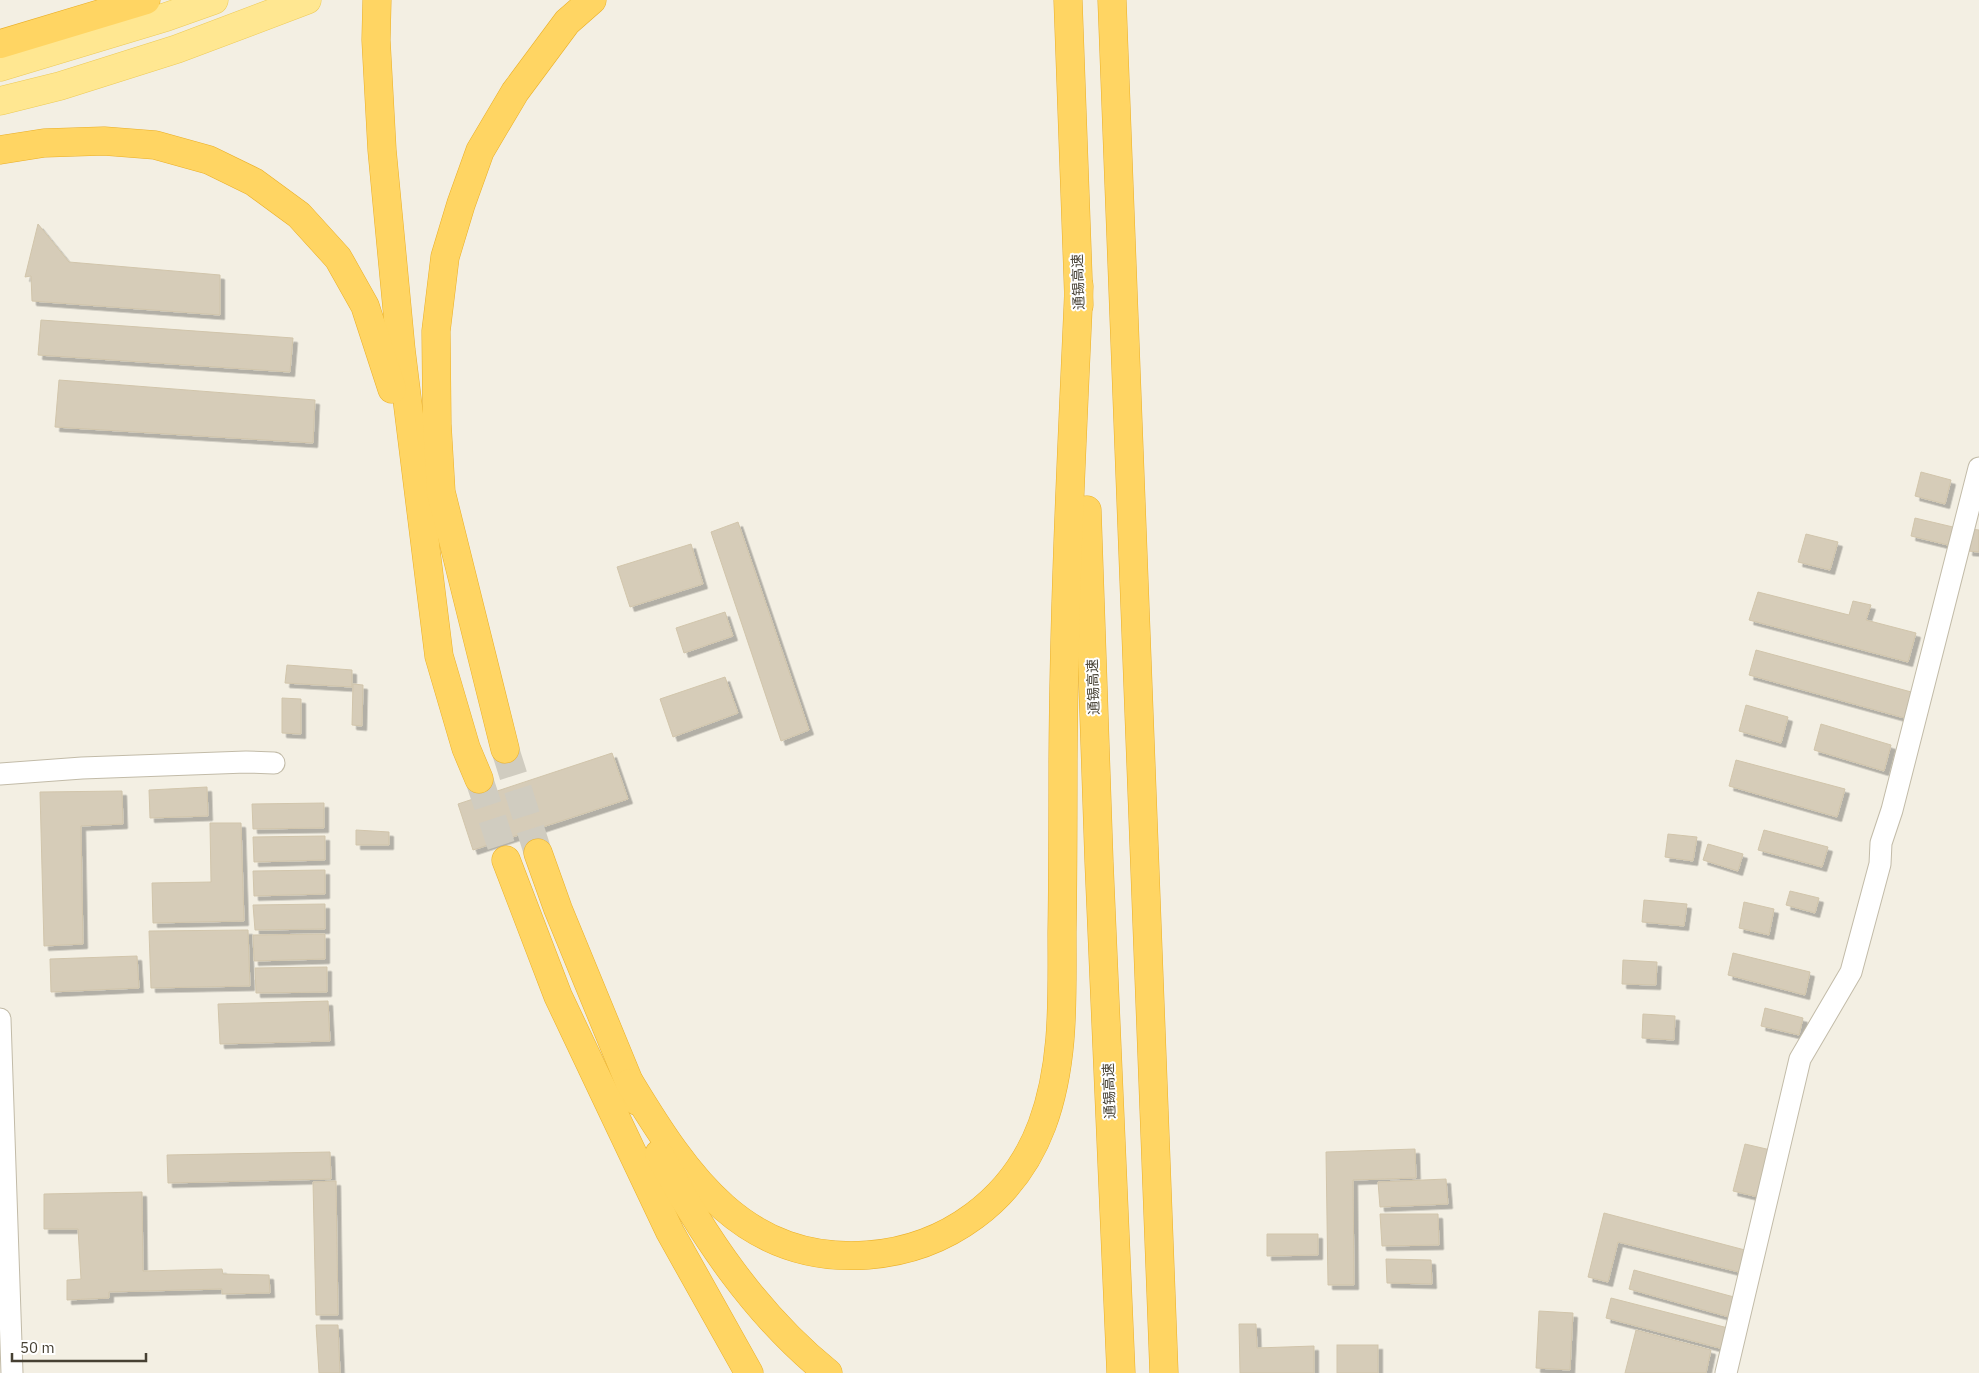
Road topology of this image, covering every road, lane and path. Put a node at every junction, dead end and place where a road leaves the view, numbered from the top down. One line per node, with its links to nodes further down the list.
1 (146, 0): 9 (highway)
2 (214, 0): 10 (main road)
3 (307, 0): 11 (main road)
4 (376, 0): 13 (highway)
5 (394, 0): 13 (highway)
6 (592, 0): 16 (highway)
7 (1068, 0): 14 (highway, 通锡高速)
8 (1112, 0): 26 (highway)
9 (0, 44)
10 (0, 67)
11 (0, 101)
12 (0, 150): 16 (highway)
13 (397, 236): 16 (highway)
14 (1079, 286): 24 (highway); 31 (highway, 通锡高速)
15 (1979, 468): 34 (street)
16 (430, 497): 17 (highway); 20 (highway)
17 (505, 749)
18 (274, 764): 19 (street)
19 (0, 774)
20 (479, 779)
21 (538, 853): 24 (highway)
22 (506, 860): 25 (highway)
23 (0, 1019): 27 (street)
24 (630, 1084): 30 (highway)
25 (612, 1110): 28 (highway); 29 (highway)
26 (1155, 1155): 32 (highway); 33 (highway)
27 (12, 1373)
28 (749, 1373)
29 (804, 1373)
30 (828, 1373)
31 (1121, 1373)
32 (1164, 1373)
33 (1173, 1373)
34 (1726, 1373)

